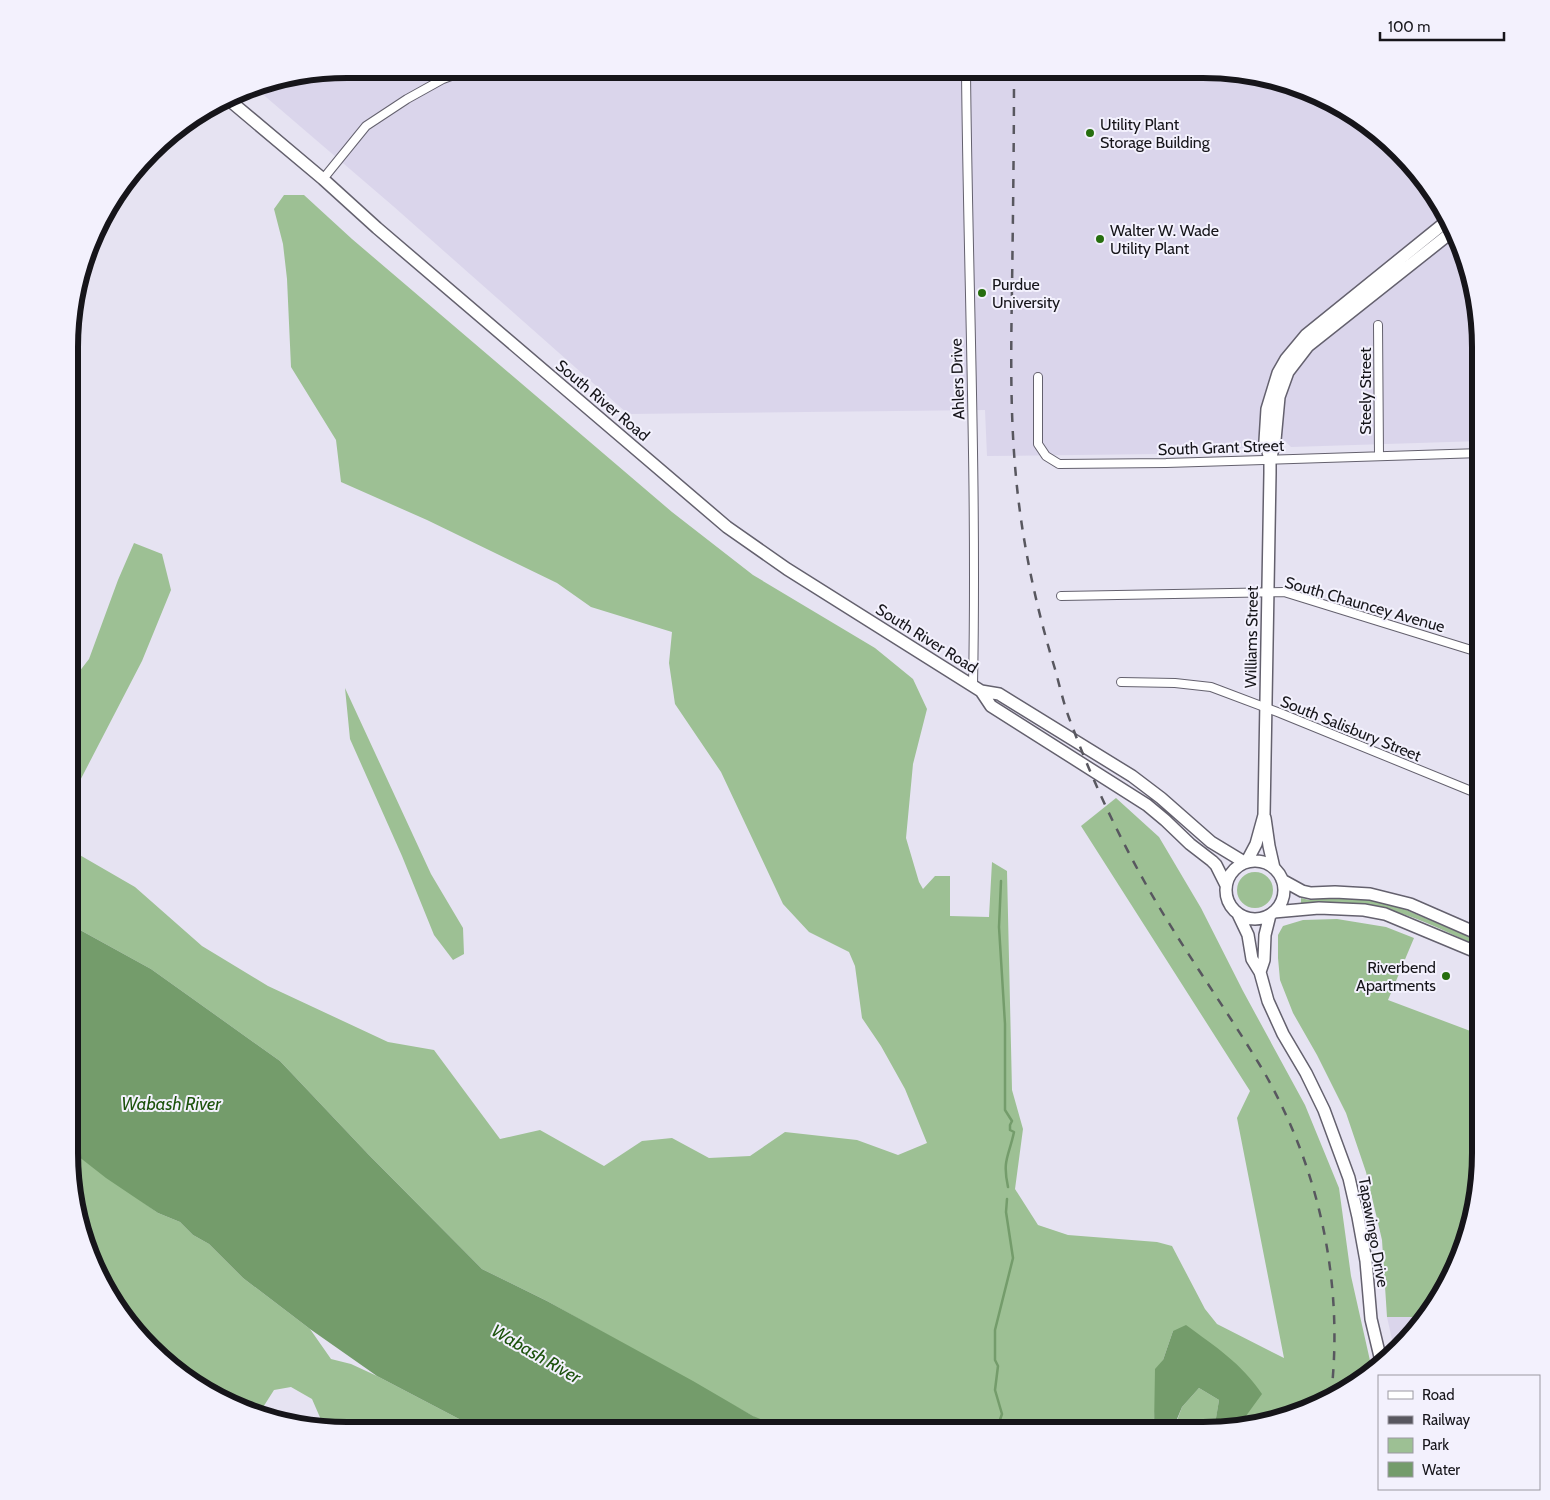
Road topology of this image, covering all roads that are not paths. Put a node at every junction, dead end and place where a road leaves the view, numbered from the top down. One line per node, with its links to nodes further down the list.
1 (446, 78): 4 (street)
2 (966, 78): 16 (street, Ahlers Drive)
3 (233, 103): 4 (main road, South River Road)
4 (323, 179): 16 (main road, South River Road)
5 (1443, 224): 11 (main road, Williams Street)
6 (1448, 234): 11 (main road, Williams Street)
7 (1378, 325): 10 (street, Steely Street)
8 (1038, 377): 11 (street, South Grant Street)
9 (1472, 453): 10 (street, South Grant Street)
10 (1379, 456): 11 (street, South Grant Street)
11 (1270, 459): 12 (main road, Williams Street)
12 (1268, 592): 13 (street, South Chauncey Avenue); 14 (street, South Chauncey Avenue); 17 (main road, Williams Street)
13 (1061, 596)
14 (1472, 650)
15 (1121, 682): 17 (street, South Salisbury Street)
16 (977, 689): 20 (main road, South River Road); 23 (main road, South River Road)
17 (1266, 708): 18 (street, South Salisbury Street); 19 (main road, Williams Street)
18 (1472, 791)
19 (1264, 815): 20 (main road, Williams Street); 21 (main road, Williams Street)
20 (1246, 862): 21 (main road); 23 (main road)
21 (1274, 868): 22 (main road)
22 (1282, 880): 25 (main road); 26 (main road)
23 (1226, 885): 24 (main road)
24 (1238, 914): 25 (main road); 28 (main road, Tapawingo Drive)
25 (1272, 914): 27 (main road); 28 (main road, Tapawingo Drive)
26 (1472, 931)
27 (1472, 950)
28 (1260, 972): 29 (main road, Tapawingo Drive)
29 (1380, 1357)

